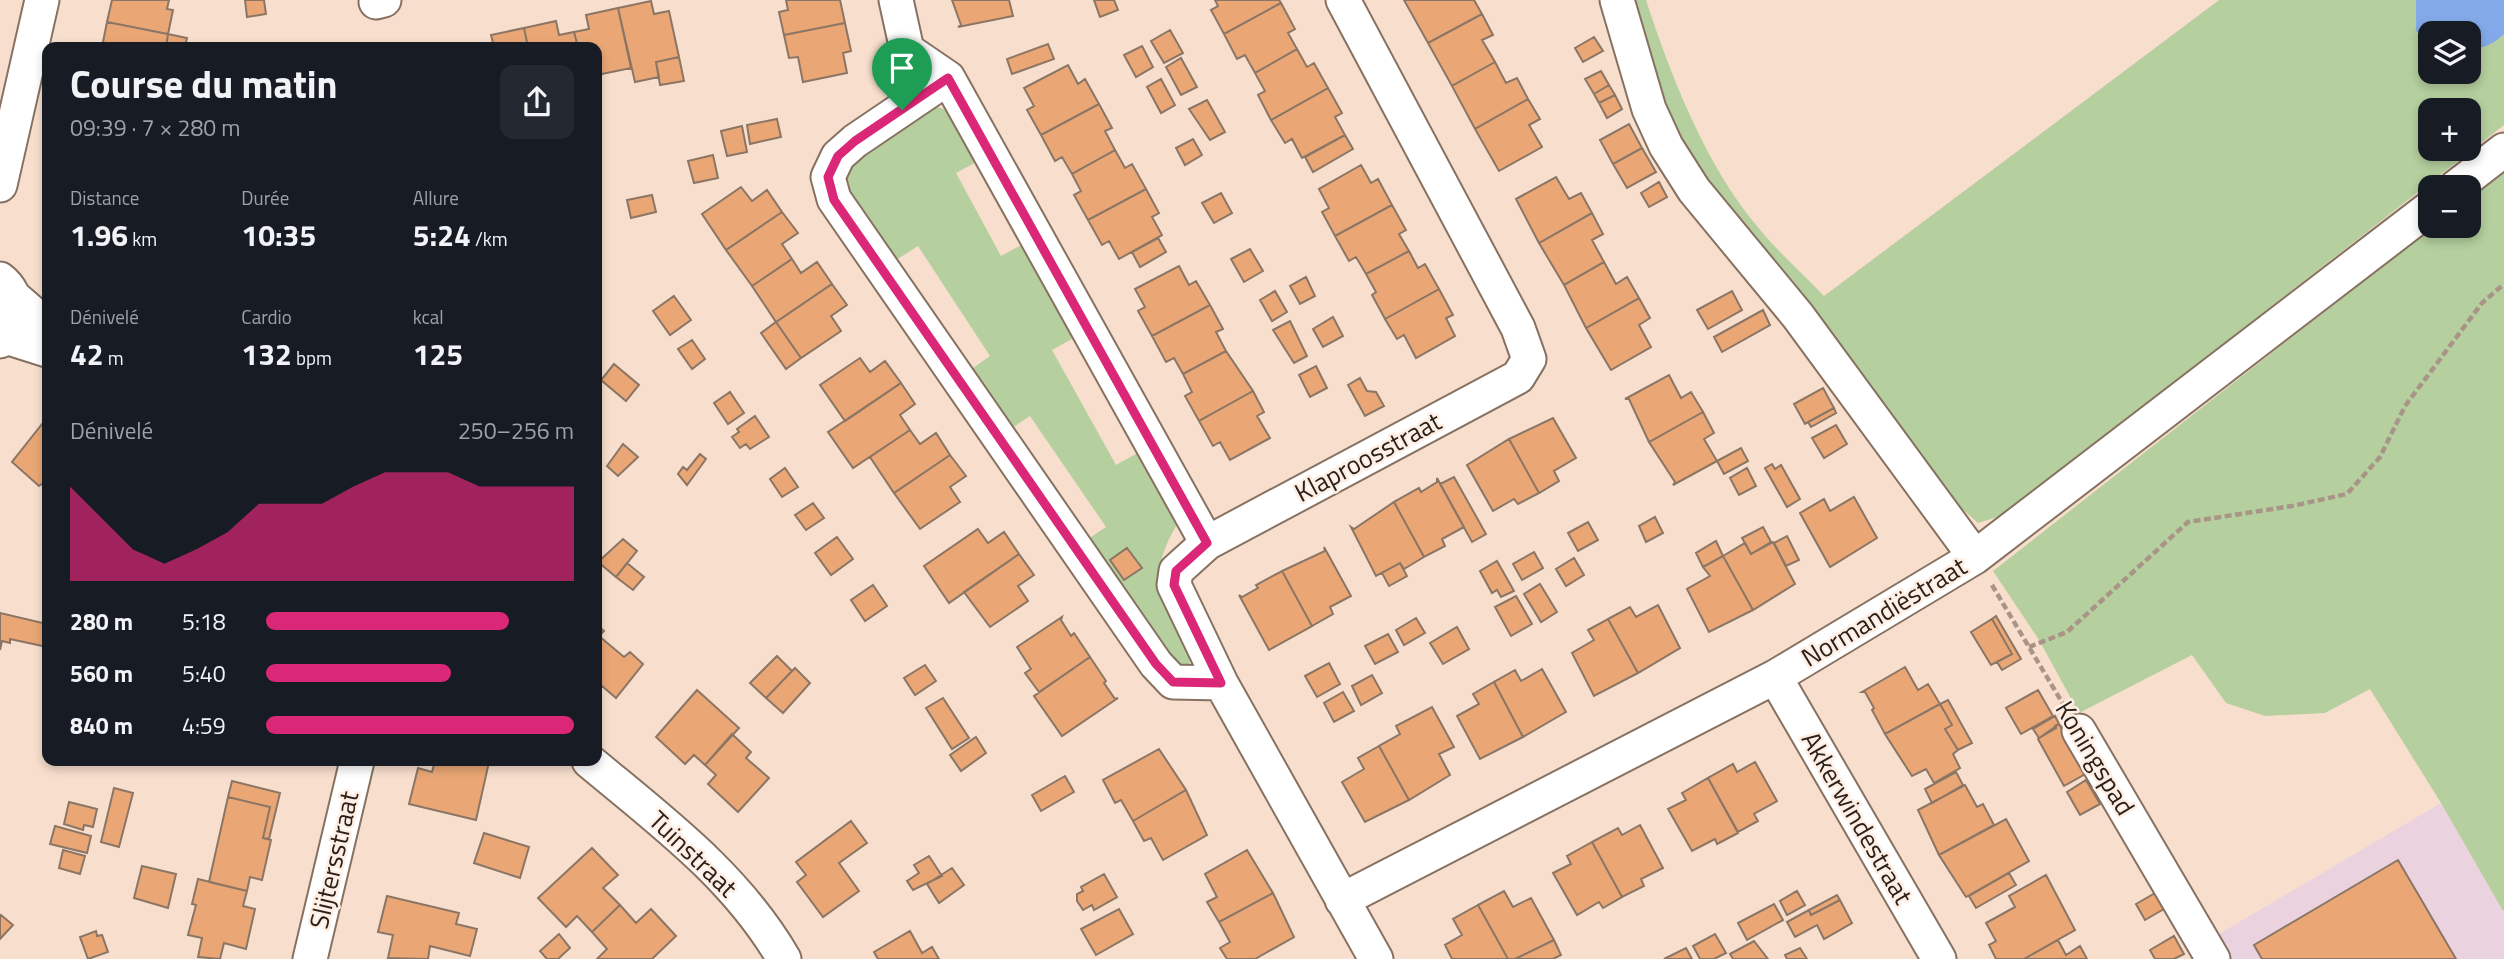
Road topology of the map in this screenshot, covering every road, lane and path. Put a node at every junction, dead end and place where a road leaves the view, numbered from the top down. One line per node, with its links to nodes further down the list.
1 (43, 0): 8 (street)
2 (896, 0): 5 (street)
3 (1343, 0): 15 (street, Klaproosstraat)
4 (1617, 0): 16 (street)
5 (948, 78): 15 (street); 19 (street)
6 (2504, 150): 7 (street)
7 (2472, 175)
8 (0, 186)
9 (2418, 217): 16 (street, Normandiëstraat)
10 (2504, 284): 17 (path)
11 (7, 289): 12 (street); 13 (street)
12 (42, 321)
13 (3, 339): 14 (street)
14 (42, 349)
15 (1207, 543): 19 (street, Klaproosstraat)
16 (1975, 557): 17 (path, Koningspad); 18 (street, Normandiëstraat)
17 (2029, 647): 20 (path, Koningspad)
18 (1775, 677): 23 (street, Normandiëstraat); 27 (street, Akkerwindestraat)
19 (1221, 683): 23 (street, Klaproosstraat)
20 (2079, 731): 28 (street, Koningspad)
21 (356, 766): 24 (street, Slijtersstraat)
22 (595, 766): 25 (street, Tuinstraat)
23 (1342, 900): 26 (street)
24 (310, 959)
25 (784, 959)
26 (1376, 959)
27 (1939, 959)
28 (2213, 959)

